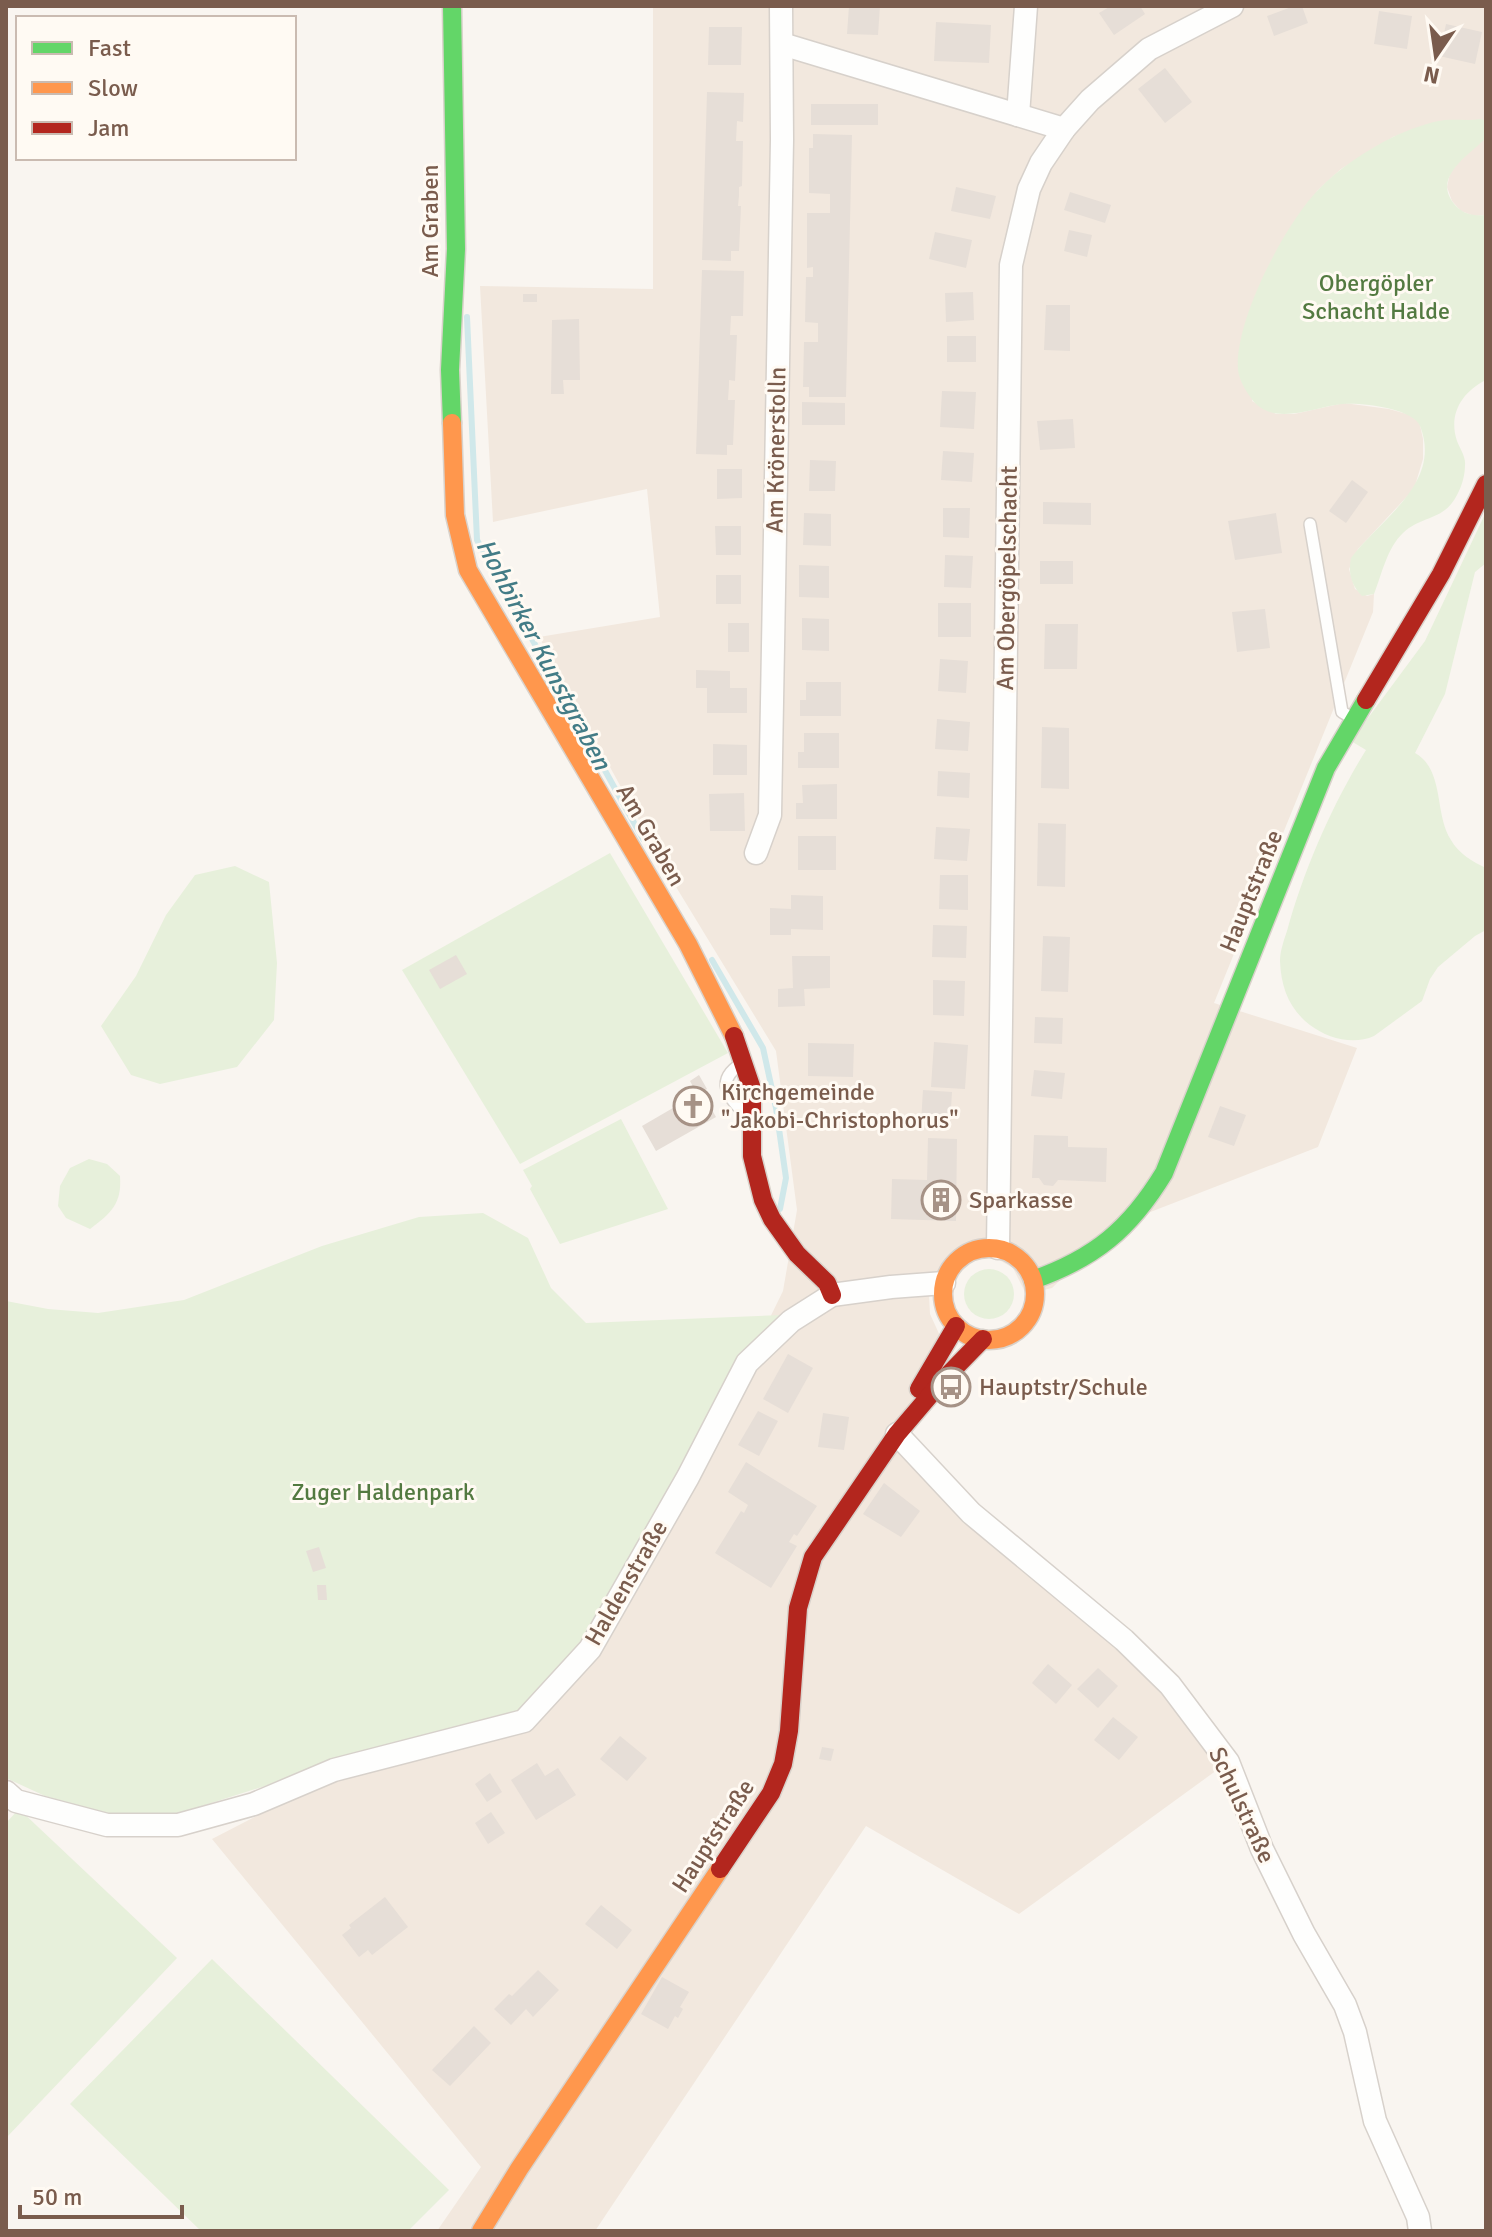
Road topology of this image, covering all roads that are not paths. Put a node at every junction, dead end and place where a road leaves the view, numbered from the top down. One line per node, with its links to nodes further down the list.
1 (452, 6): 15 (street, Am Graben)
2 (781, 6): 5 (street, Am Krönerstolln)
3 (1026, 6): 6 (street)
4 (1232, 6): 7 (street, Am Obergöpelschacht)
5 (782, 44): 6 (street); 11 (street, Am Krönerstolln)
6 (1018, 115): 7 (street)
7 (1064, 129): 12 (street, Am Obergöpelschacht)
8 (1486, 484): 10 (street, Hauptstraße)
9 (1310, 524): 10 (lane)
10 (1354, 720): 13 (street, Hauptstraße)
11 (756, 853)
12 (998, 1248): 13 (street); 14 (street)
13 (1033, 1280): 17 (street)
14 (944, 1283): 15 (street, Haldenstraße); 16 (street)
15 (832, 1295): 19 (street, Haldenstraße)
16 (956, 1326): 17 (street); 18 (street, Hauptstraße)
17 (983, 1339): 18 (street, Hauptstraße)
18 (897, 1434): 20 (street, Hauptstraße); 21 (street, Schulstraße)
19 (6, 1792)
20 (481, 2231)
21 (1420, 2231)

